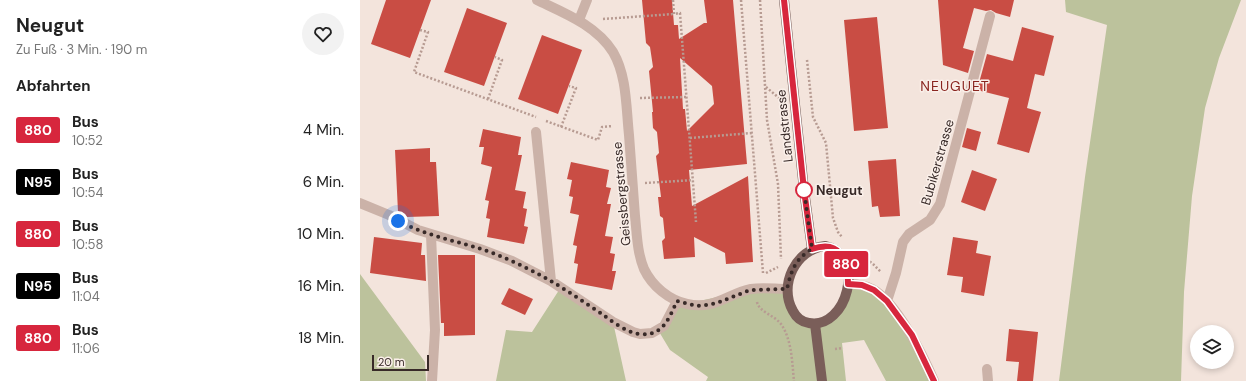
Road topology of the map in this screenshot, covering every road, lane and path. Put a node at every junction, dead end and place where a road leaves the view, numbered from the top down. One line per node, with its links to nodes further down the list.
1 (537, 0): 9 (street, Geissbergstrasse)
2 (587, 0): 9 (street)
3 (673, 0): 7 (path)
4 (741, 0): 20 (path)
5 (760, 0): 30 (path)
6 (784, 0): 28 (main road, Landstrasse)
7 (674, 14): 9 (path); 14 (path)
8 (990, 16): 33 (street, Bubikerstrasse)
9 (579, 20): 15 (street, Geissbergstrasse)
10 (420, 30): 16 (path)
11 (806, 54): 27 (path)
12 (495, 57): 16 (path)
13 (568, 86): 18 (path)
14 (686, 97): 15 (path); 21 (path)
15 (626, 98): 17 (street, Geissbergstrasse)
16 (488, 99): 18 (path)
17 (628, 124): 18 (path); 23 (street, Geissbergstrasse)
18 (561, 126)
19 (536, 132): 31 (street)
20 (752, 133): 21 (path); 30 (path)
21 (690, 138): 22 (path)
22 (693, 180): 23 (path); 25 (path)
23 (633, 184): 36 (street, Geissbergstrasse)
24 (360, 203): 26 (street)
25 (696, 222)
26 (431, 235): 31 (street); 42 (street)
27 (846, 242)
28 (812, 249): 32 (main road); 35 (main road)
29 (856, 251): 33 (path)
30 (763, 273): 34 (path)
31 (550, 280): 36 (street)
32 (848, 284): 37 (street); 38 (main road)
33 (892, 285): 37 (street, Bubikerstrasse)
34 (756, 289): 35 (street, Geissbergstrasse); 36 (street, Geissbergstrasse); 43 (path)
35 (787, 289): 38 (main road)
36 (677, 301)
37 (887, 301): 45 (street)
38 (815, 324): 44 (main road)
39 (843, 348): 40 (path)
40 (835, 349)
41 (987, 369): 46 (street)
42 (432, 381)
43 (794, 381)
44 (822, 381)
45 (934, 381)
46 (988, 381)

